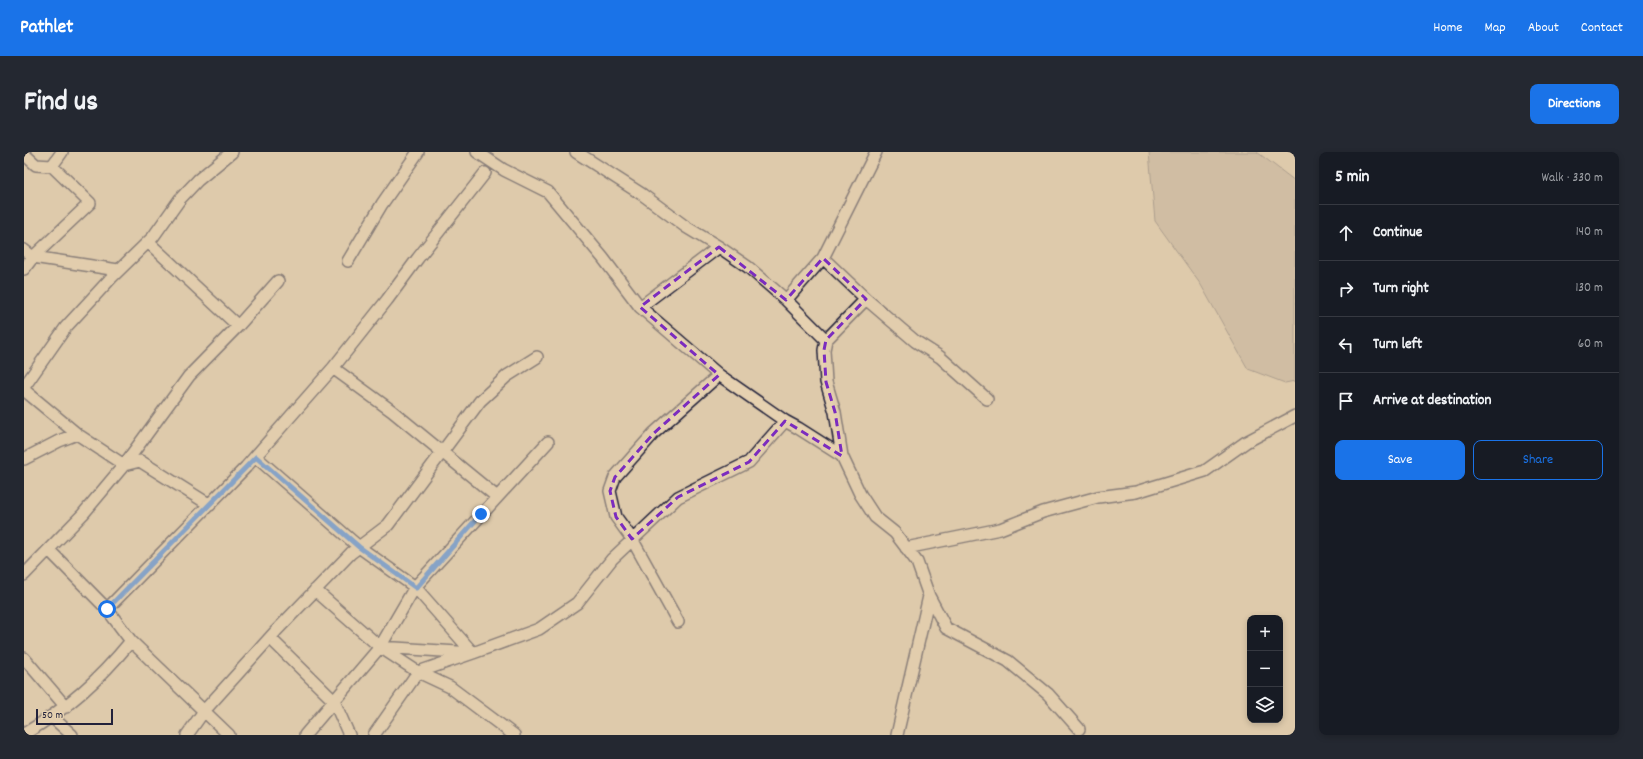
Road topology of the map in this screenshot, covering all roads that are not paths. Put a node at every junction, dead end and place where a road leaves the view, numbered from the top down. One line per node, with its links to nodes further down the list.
1 (62, 152): 8 (street)
2 (232, 152): 10 (street)
3 (418, 152): 15 (street)
4 (477, 152): 21 (street)
5 (576, 152): 11 (street)
6 (876, 152): 14 (street)
7 (24, 154): 8 (street)
8 (52, 166): 13 (street)
9 (485, 174): 25 (street)
10 (148, 242): 17 (street); 22 (street)
11 (719, 247): 19 (street); 21 (street)
12 (24, 250): 13 (street)
13 (33, 257): 16 (street); 17 (street)
14 (823, 258): 19 (street); 20 (street)
15 (348, 261)
16 (24, 269)
17 (118, 270): 27 (street)
18 (278, 281): 22 (street)
19 (786, 300): 23 (street)
20 (866, 300): 23 (street); 29 (street)
21 (640, 307): 26 (street)
22 (238, 326): 38 (street)
23 (826, 340): 35 (street)
24 (536, 357): 34 (street)
25 (333, 368): 34 (street); 36 (street)
26 (718, 375): 31 (street); 41 (street)
27 (24, 387)
28 (24, 390): 32 (street)
29 (987, 399)
30 (1295, 416): 43 (street)
31 (785, 422): 35 (street); 41 (street)
32 (77, 434): 37 (street); 38 (street)
33 (548, 442): 39 (street)
34 (441, 453): 39 (street); 42 (street)
35 (842, 456): 43 (street)
36 (256, 457): 40 (street); 42 (street)
37 (24, 459)
38 (124, 465): 40 (street); 44 (street)
39 (496, 497): 46 (street)
40 (210, 505): 49 (street)
41 (632, 539): 50 (street); 54 (street)
42 (359, 547): 46 (street); 47 (street)
43 (906, 548): 48 (street)
44 (49, 550): 45 (street); 49 (street)
45 (24, 575)
46 (416, 588): 53 (street); 54 (street)
47 (315, 590): 51 (street); 53 (street)
48 (929, 596): 61 (street); 70 (street)
49 (107, 609): 52 (street)
50 (678, 622)
51 (270, 638): 57 (street); 59 (street)
52 (131, 641): 58 (street); 59 (street)
53 (380, 647): 54 (street); 56 (street); 57 (street)
54 (473, 653): 56 (street)
55 (24, 658): 58 (street)
56 (418, 672): 68 (street); 69 (street)
57 (334, 701): 66 (street); 67 (street)
58 (66, 707): 60 (street)
59 (204, 712): 64 (street); 65 (street)
60 (52, 717): 62 (street); 63 (street)
61 (1079, 729)
62 (24, 734)
63 (72, 735)
64 (187, 735)
65 (229, 735)
66 (305, 735)
67 (349, 735)
68 (374, 735)
69 (514, 735)
70 (897, 735)

